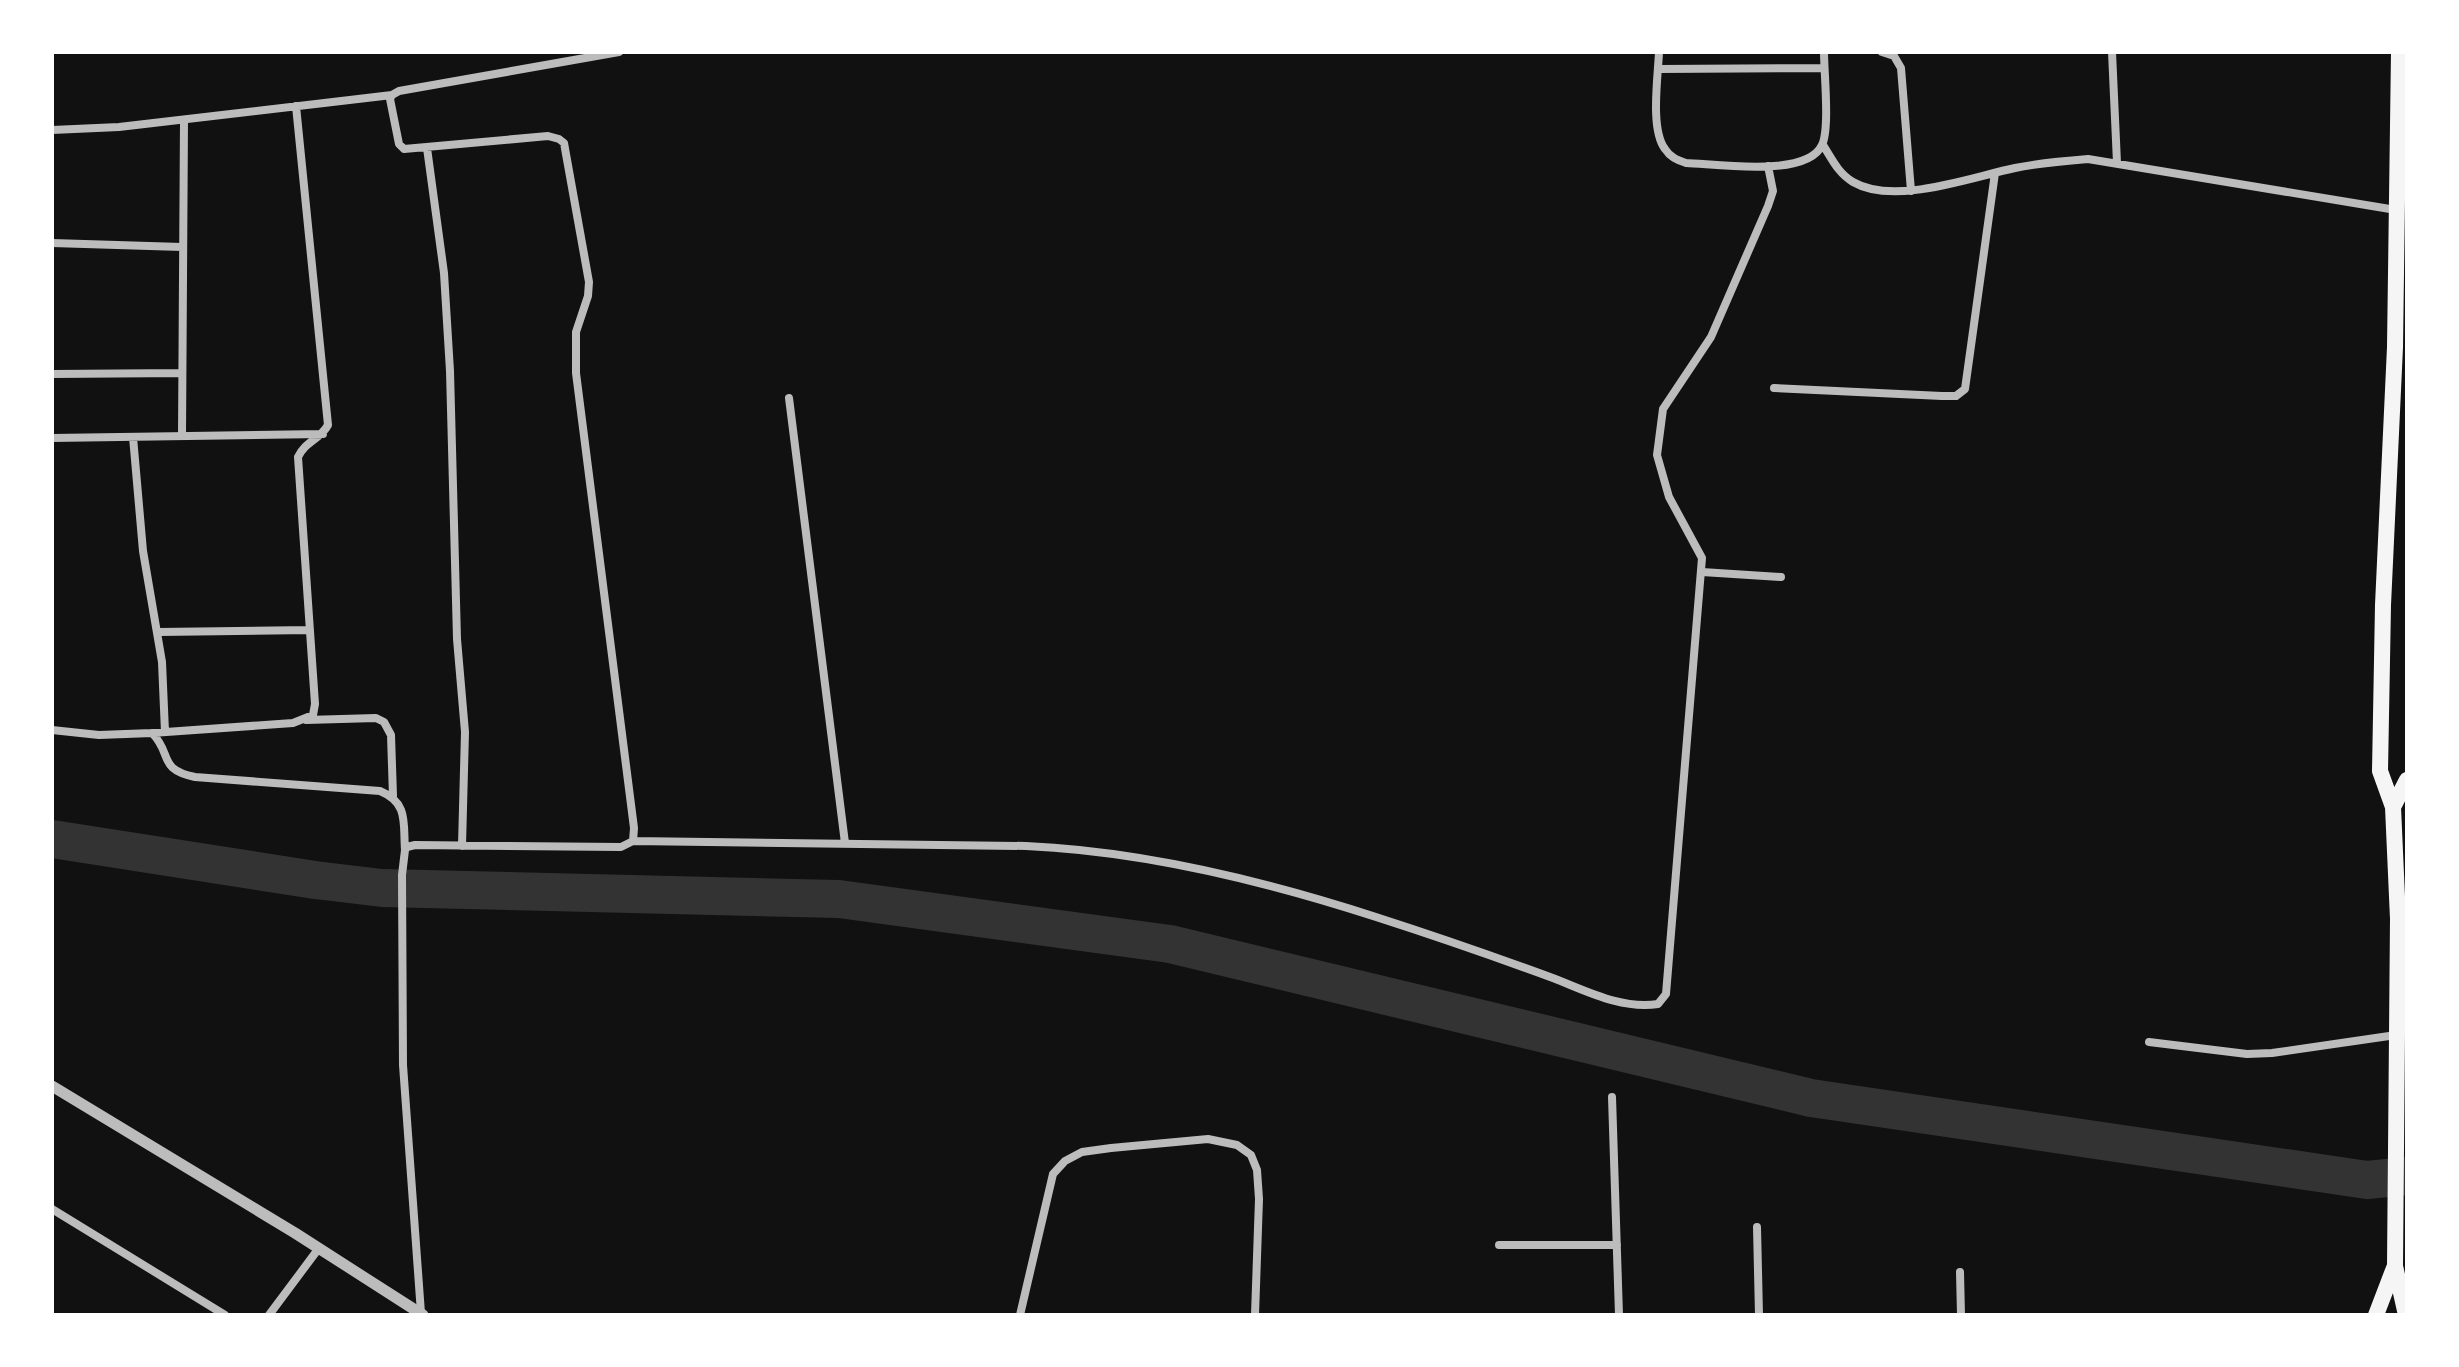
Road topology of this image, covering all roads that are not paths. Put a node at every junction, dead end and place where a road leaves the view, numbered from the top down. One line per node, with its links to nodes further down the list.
1 (619, 52): 9 (street)
2 (1659, 52): 8 (street)
3 (1824, 52): 7 (street)
4 (1882, 52): 18 (street)
5 (2112, 52): 15 (street)
6 (2399, 52): 19 (highway)
7 (1824, 68): 8 (street); 13 (street)
8 (1659, 69): 16 (street)
9 (392, 95): 10 (street); 14 (street)
10 (296, 106): 11 (street); 26 (street)
11 (184, 120): 12 (street); 21 (street)
12 (52, 130)
13 (1823, 145): 16 (street); 18 (street)
14 (427, 148): 41 (street); 43 (street)
15 (2117, 163): 17 (street); 19 (street)
16 (1768, 166): 30 (street)
17 (1995, 173): 18 (street); 24 (street)
18 (1911, 191)
19 (2396, 210): 40 (highway)
20 (52, 243): 21 (street)
21 (182, 247): 22 (street)
22 (182, 373): 23 (street); 27 (street)
23 (52, 374)
24 (1774, 388)
25 (789, 398): 42 (street)
26 (323, 434): 27 (street); 32 (street)
27 (182, 436): 28 (street)
28 (133, 437): 29 (street); 33 (street)
29 (52, 438)
30 (1702, 572): 31 (street); 42 (street)
31 (1781, 577)
32 (310, 630): 33 (street); 34 (street)
33 (159, 632): 36 (street)
34 (304, 720): 36 (street); 39 (street)
35 (52, 730): 37 (street)
36 (165, 732): 37 (street)
37 (152, 733): 39 (street)
38 (2407, 780): 40 (highway)
39 (393, 796): 44 (street)
40 (2393, 807): 45 (highway)
41 (633, 841): 42 (street); 43 (street)
42 (845, 843)
43 (462, 846): 44 (street)
44 (405, 850): 56 (street)
45 (2396, 1035): 46 (street); 54 (highway)
46 (2149, 1042)
47 (52, 1086): 53 (street)
48 (1612, 1097): 52 (street)
49 (52, 1209): 57 (street)
50 (1757, 1227): 62 (street)
51 (1499, 1245): 52 (street)
52 (1617, 1245): 61 (street)
53 (319, 1248): 56 (street); 58 (street)
54 (2395, 1266): 64 (highway); 65 (highway)
55 (1960, 1272): 63 (street)
56 (422, 1314)
57 (225, 1315)
58 (269, 1315)
59 (1020, 1315): 60 (street)
60 (1255, 1315)
61 (1619, 1315)
62 (1759, 1315)
63 (1961, 1315)
64 (2376, 1315)
65 (2406, 1315)

